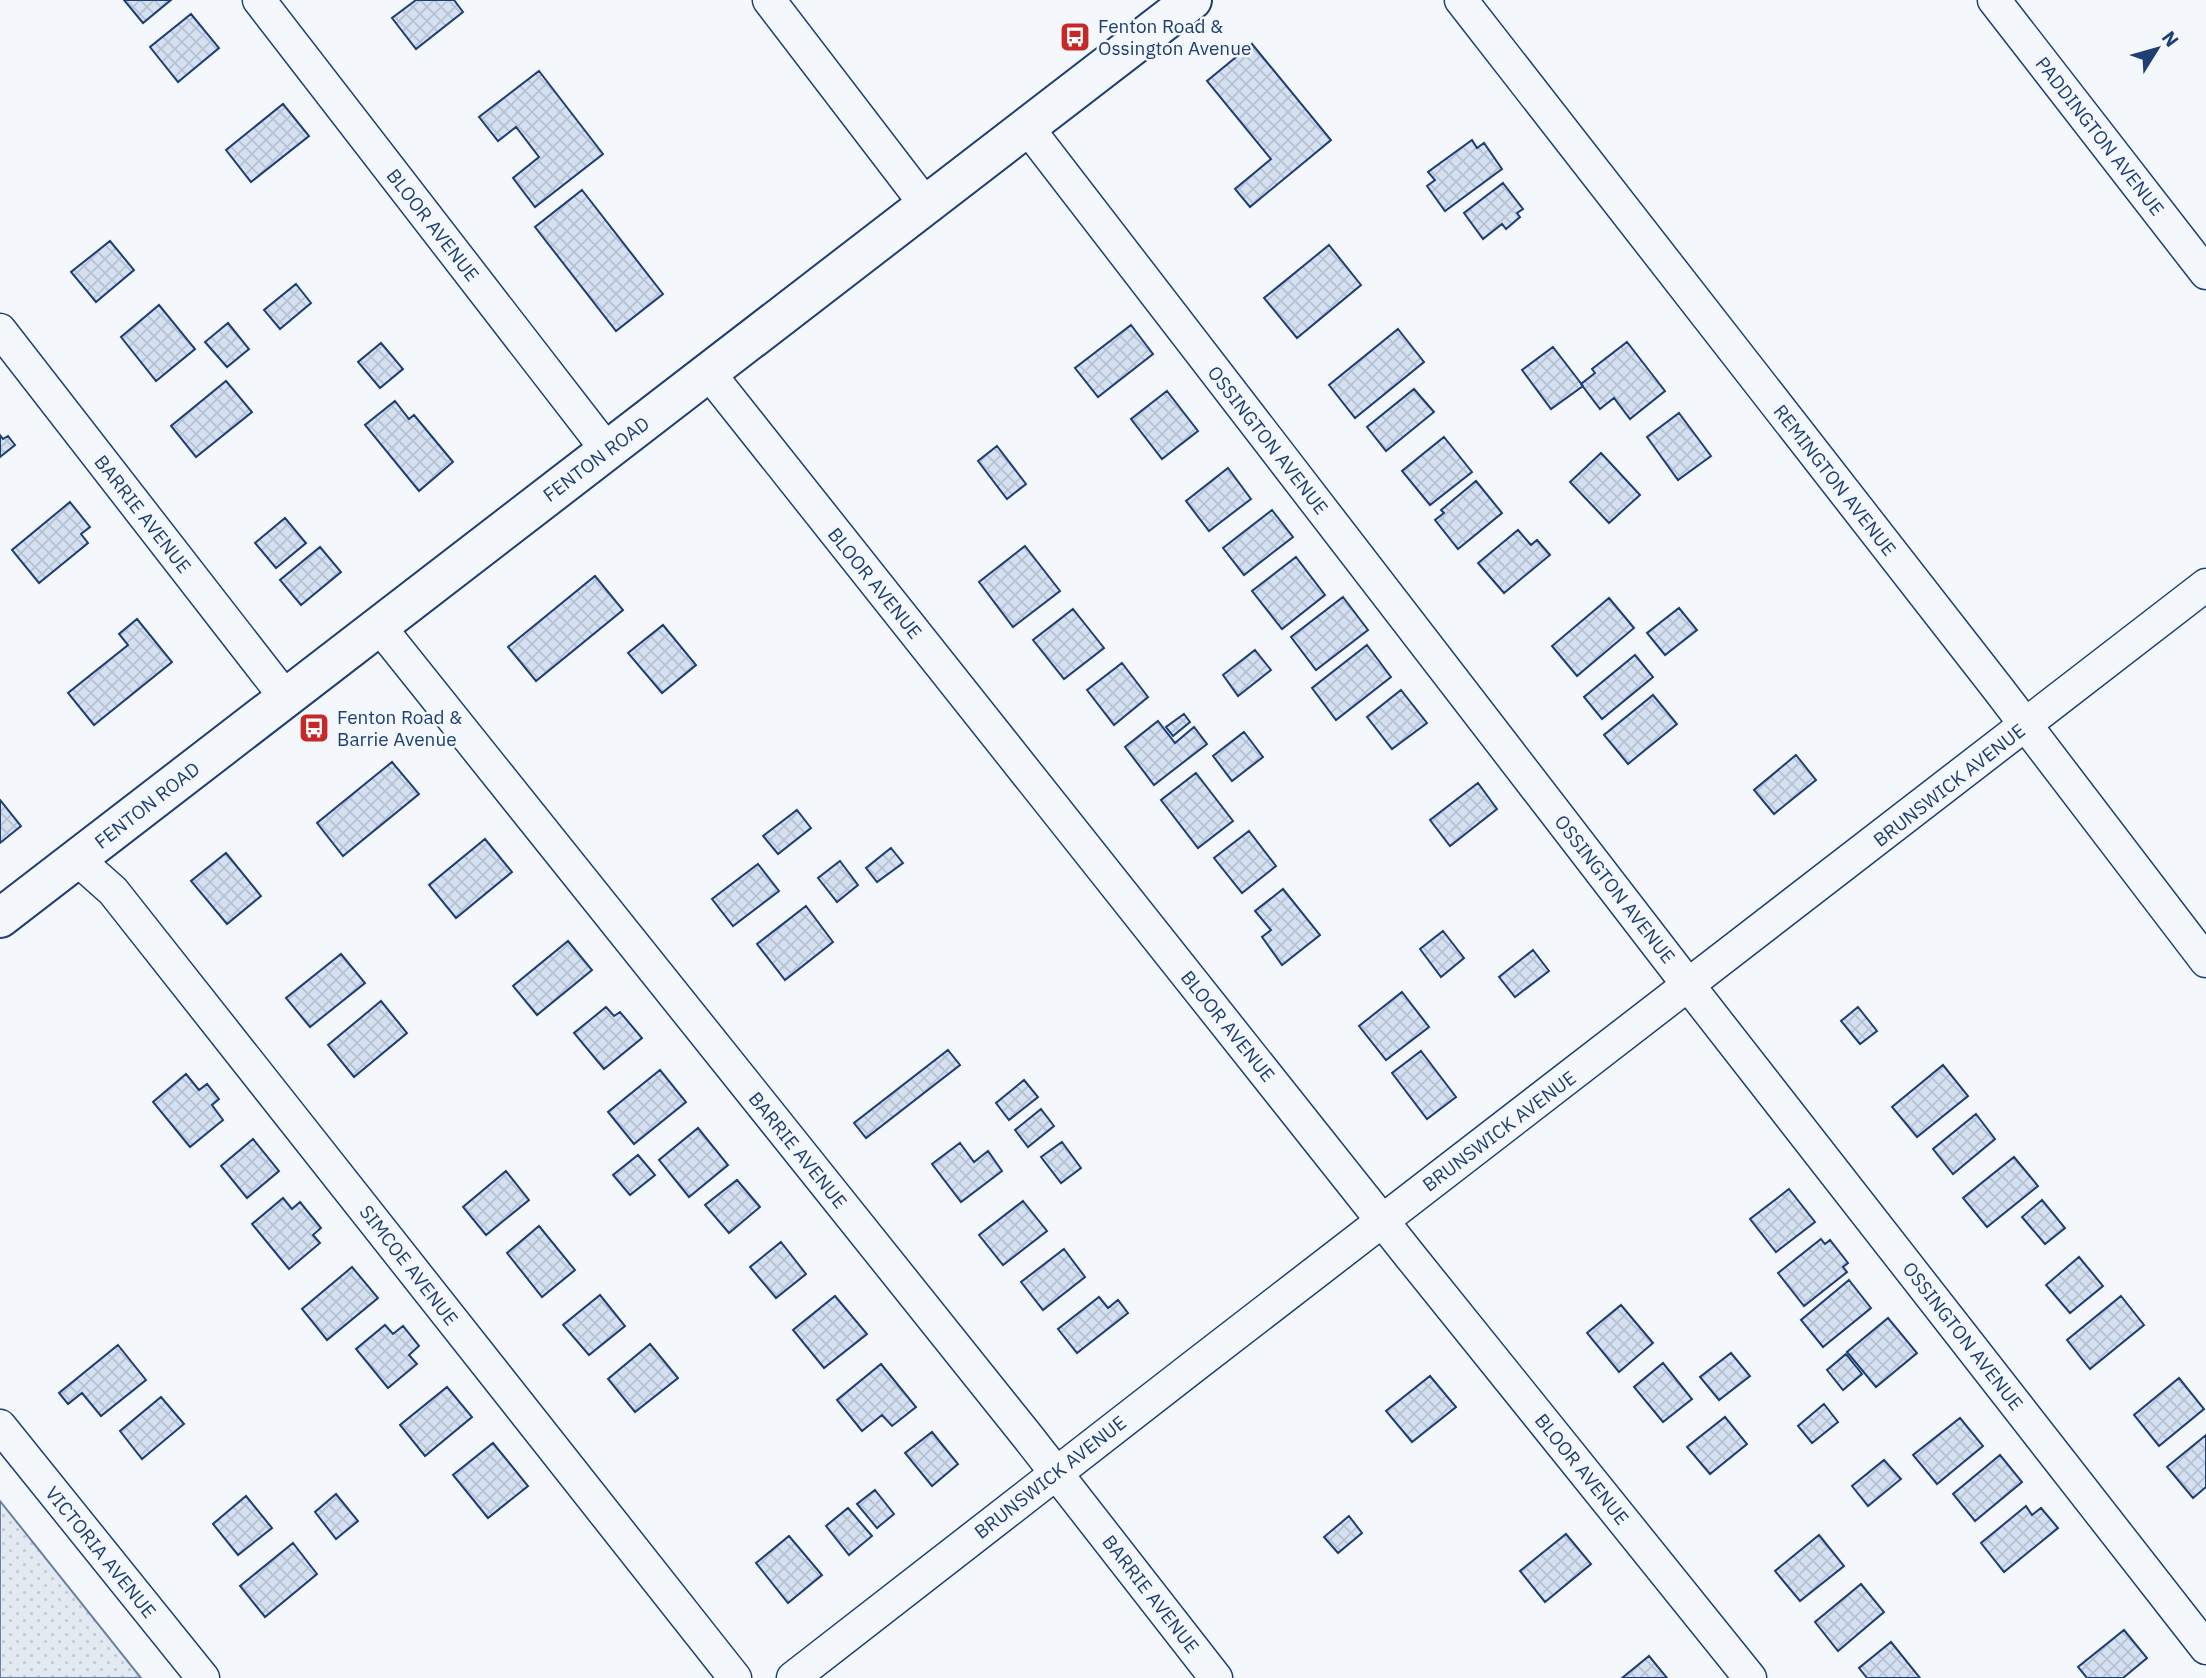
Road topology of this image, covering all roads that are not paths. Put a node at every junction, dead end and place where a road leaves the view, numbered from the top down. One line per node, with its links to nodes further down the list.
1 (259, 0): 11 (street, BLOOR AVENUE)
2 (769, 0): 7 (street)
3 (1192, 0): 6 (street, FENTON ROAD)
4 (1461, 0): 15 (street, REMINGTON AVENUE)
5 (1994, 0): 8 (street, PADDINGTON AVENUE)
6 (1027, 127): 7 (street, FENTON ROAD); 19 (street, OSSINGTON AVENUE)
7 (926, 205): 10 (street, FENTON ROAD)
8 (2206, 273)
9 (0, 330): 14 (street, BARRIE AVENUE)
10 (708, 372): 11 (street, FENTON ROAD); 20 (street, BLOOR AVENUE)
11 (607, 450): 13 (street, FENTON ROAD)
12 (2206, 585): 15 (street, BRUNSWICK AVENUE)
13 (378, 625): 14 (street, FENTON ROAD); 22 (street, BARRIE AVENUE)
14 (286, 698): 16 (street, FENTON ROAD)
15 (2026, 725): 18 (street, REMINGTON AVENUE); 19 (street, BRUNSWICK AVENUE)
16 (76, 859): 17 (street, FENTON ROAD); 25 (street, SIMCOE AVENUE)
17 (0, 918)
18 (2206, 961)
19 (1689, 986): 20 (street, BRUNSWICK AVENUE); 23 (street, OSSINGTON AVENUE)
20 (1382, 1220): 22 (street, BRUNSWICK AVENUE); 28 (street, BLOOR AVENUE)
21 (0, 1426): 24 (street, VICTORIA AVENUE)
22 (1056, 1472): 26 (street, BRUNSWICK AVENUE); 27 (street, BARRIE AVENUE)
23 (2206, 1648)
24 (203, 1678)
25 (735, 1678)
26 (793, 1678)
27 (1216, 1678)
28 (1750, 1678)

